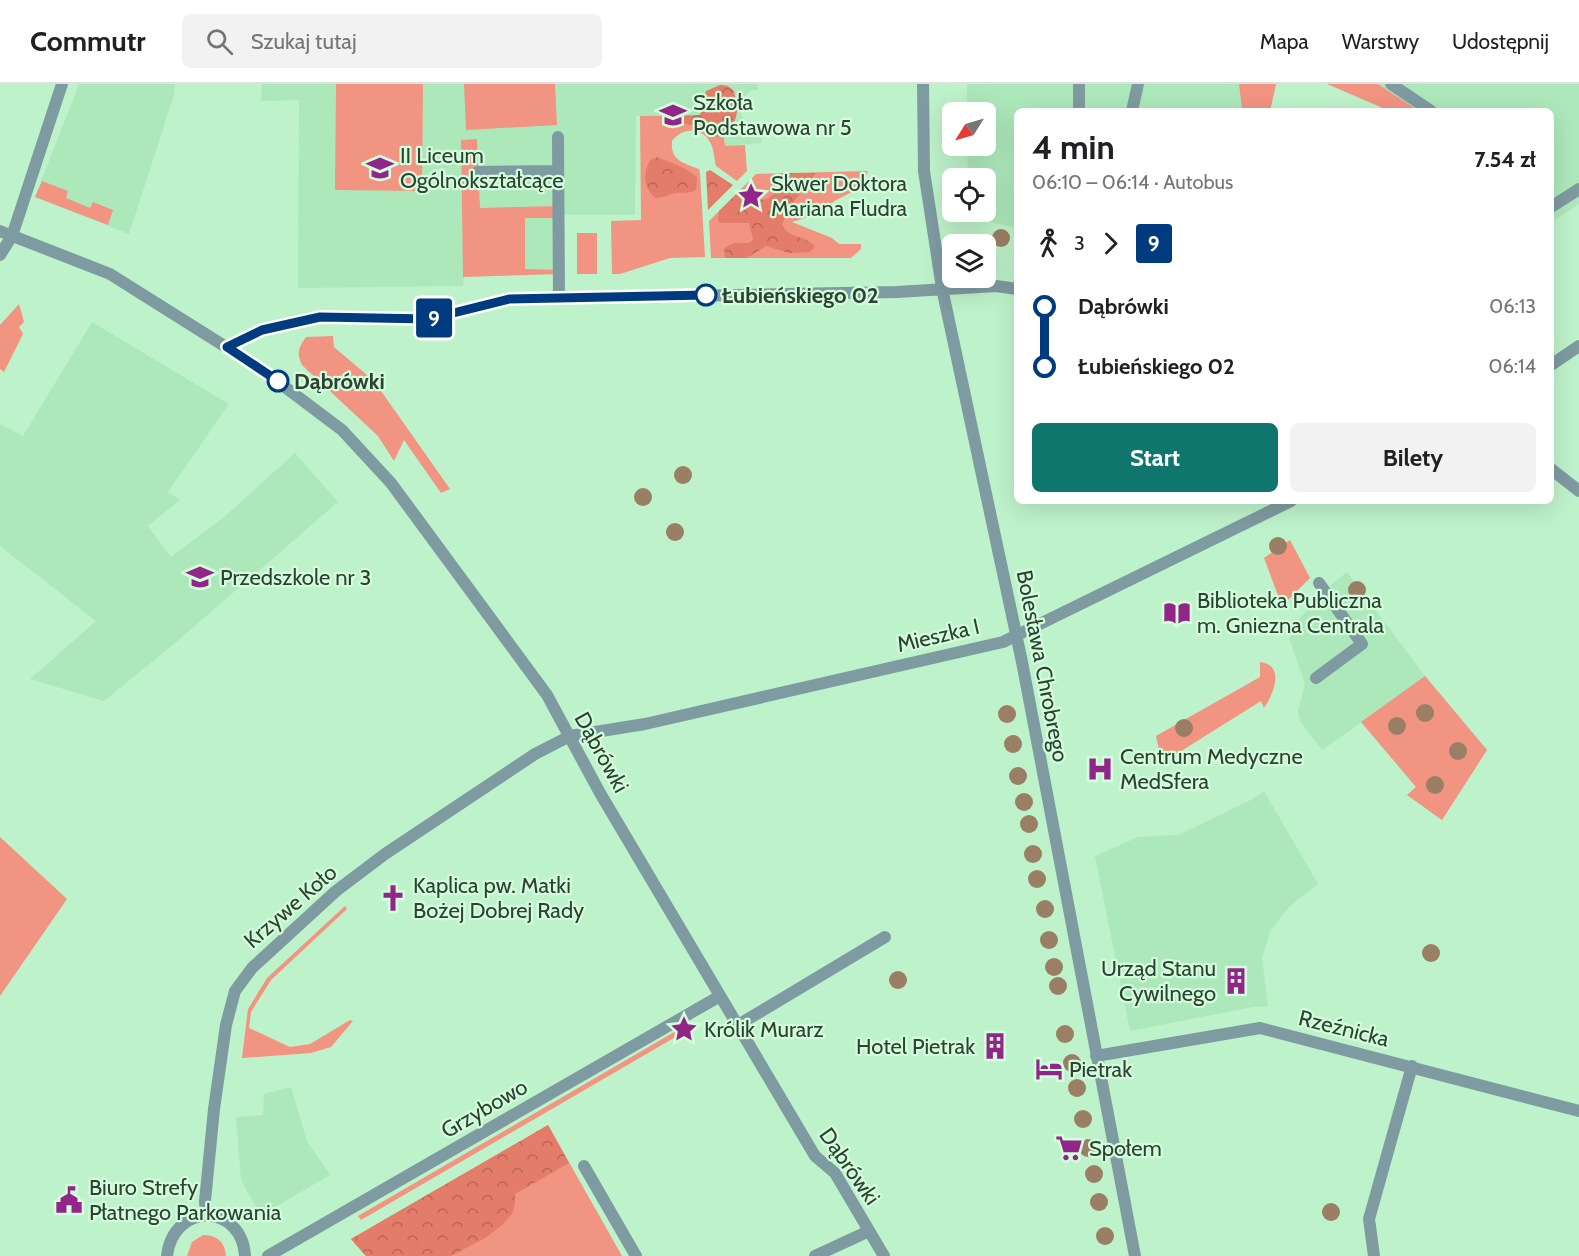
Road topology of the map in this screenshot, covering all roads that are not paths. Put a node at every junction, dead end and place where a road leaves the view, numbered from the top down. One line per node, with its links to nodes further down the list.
1 (62, 84): 15 (street)
2 (923, 84): 18 (street, Bolesława Chrobrego)
3 (1079, 84): 6 (street)
4 (1138, 84): 7 (street)
5 (1391, 84): 8 (street)
6 (1079, 108)
7 (1133, 108)
8 (1427, 108)
9 (558, 137): 10 (street)
10 (558, 171): 11 (street); 20 (street)
11 (478, 172)
12 (1579, 189): 13 (street)
13 (1554, 205)
14 (0, 231): 15 (street, Dąbrówki)
15 (12, 236): 16 (street); 22 (street, Dąbrówki)
16 (0, 255)
17 (996, 286): 19 (street)
18 (942, 288): 20 (street); 28 (street, Bolesława Chrobrego)
19 (1014, 289)
20 (559, 298): 22 (street)
21 (1579, 346): 23 (street)
22 (227, 347): 30 (street, Dąbrówki)
23 (1554, 363)
24 (1554, 471): 25 (street)
25 (1579, 491)
26 (1285, 504): 28 (street, Mieszka I)
27 (1319, 583): 29 (street)
28 (1016, 637): 30 (street, Mieszka I); 34 (street, Bolesława Chrobrego)
29 (1317, 678)
30 (570, 736): 32 (street, Dąbrówki); 38 (street, Krzywe Koło)
31 (885, 937): 33 (street)
32 (720, 996): 33 (street, Dąbrówki); 42 (street, Grzybowo)
33 (738, 1025): 39 (street, Dąbrówki)
34 (1096, 1056): 35 (street, Rzeźnicka); 46 (street, Bolesława Chrobrego)
35 (1412, 1066): 36 (street, Rzeźnicka); 47 (street)
36 (1579, 1111)
37 (584, 1166): 43 (street)
38 (206, 1215): 40 (street); 41 (street)
39 (869, 1231): 44 (street); 45 (street, Dąbrówki)
40 (167, 1256)
41 (245, 1256)
42 (268, 1256)
43 (636, 1256)
44 (815, 1256)
45 (884, 1256)
46 (1135, 1256)
47 (1374, 1256)

